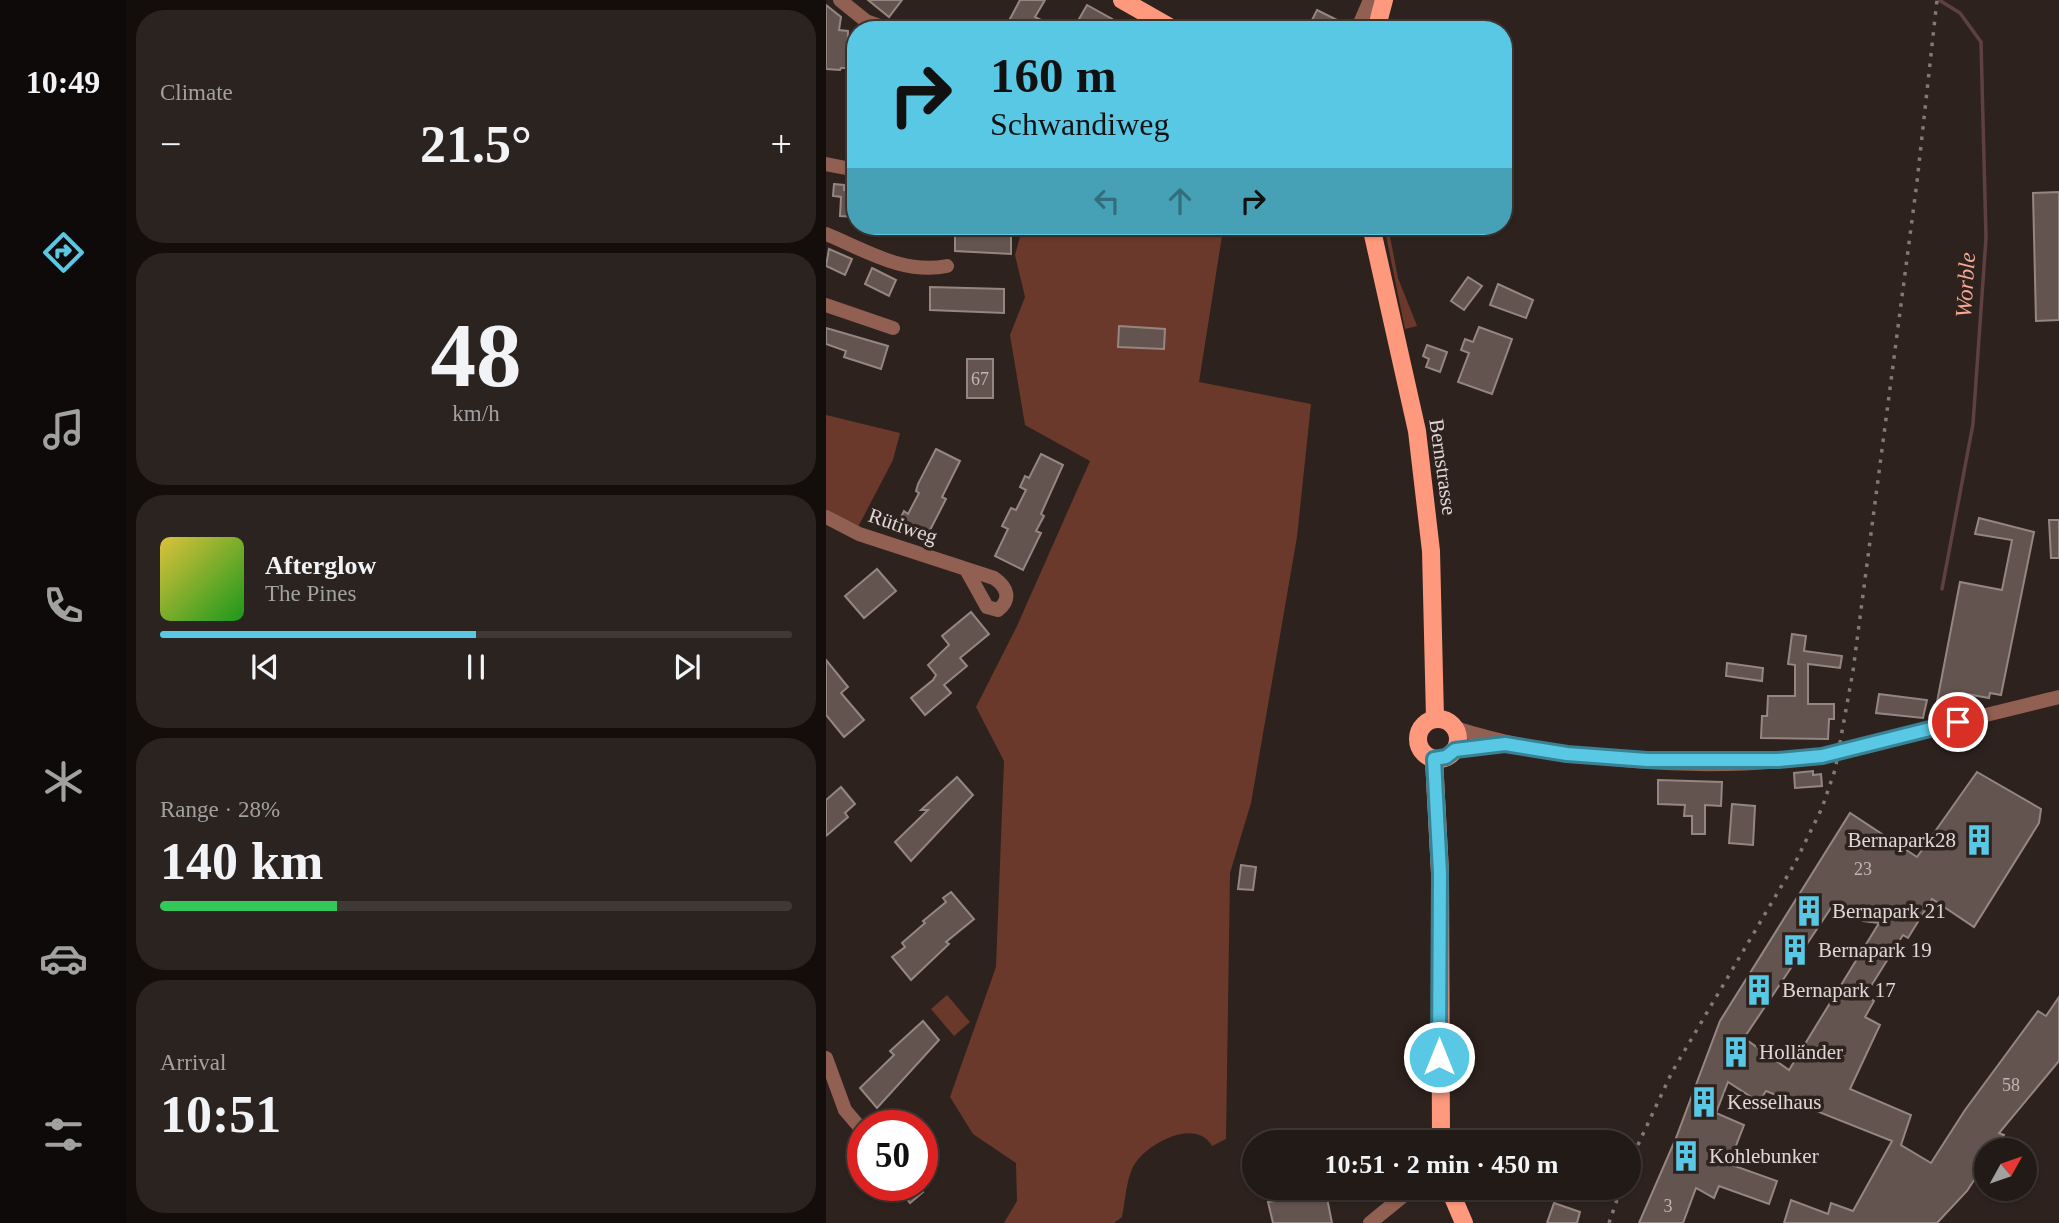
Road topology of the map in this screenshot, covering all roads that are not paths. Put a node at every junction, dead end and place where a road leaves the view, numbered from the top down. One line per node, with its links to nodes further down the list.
1 (840, 0): 5 (street)
2 (1122, 0): 6 (main road)
3 (1370, 0): 7 (street)
4 (1384, 0): 8 (main road)
5 (863, 21)
6 (1159, 21)
7 (1361, 21)
8 (1378, 21)
9 (826, 164): 10 (street)
10 (847, 168)
11 (826, 234): 13 (street)
12 (1373, 235): 19 (main road, Bernstrasse)
13 (947, 266)
14 (826, 304): 15 (street)
15 (893, 328)
16 (826, 517): 17 (street, Rütiweg)
17 (967, 571)
18 (2059, 697): 21 (street)
19 (1435, 718): 20 (main road); 23 (main road)
20 (1455, 728): 21 (street); 22 (main road)
21 (1505, 744): 22 (street)
22 (1455, 750): 23 (main road)
23 (1434, 759): 26 (main road)
24 (826, 1058): 25 (street)
25 (847, 1112)
26 (1441, 1130)
27 (1398, 1200): 29 (street)
28 (1451, 1200): 30 (main road)
29 (1370, 1223)
30 (1464, 1223)

